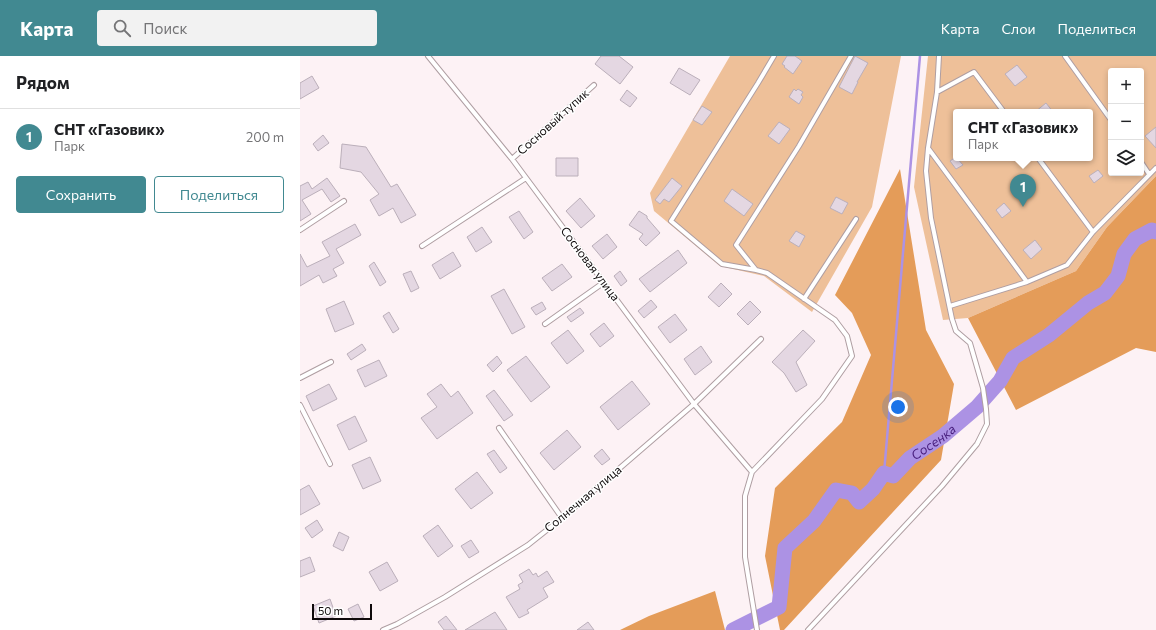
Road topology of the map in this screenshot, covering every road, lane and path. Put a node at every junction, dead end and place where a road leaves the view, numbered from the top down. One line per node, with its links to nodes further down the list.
1 (428, 56): 11 (lane, Сосновая улица)
2 (774, 56): 22 (lane)
3 (851, 56): 22 (lane)
4 (939, 56): 7 (lane)
5 (1065, 56): 9 (lane)
6 (594, 85): 11 (lane, Сосновый тупик)
7 (937, 92): 8 (lane); 10 (lane)
8 (1002, 109)
9 (1108, 116)
10 (928, 148): 23 (lane); 26 (lane)
11 (512, 159): 16 (lane, Сосновая улица)
12 (1040, 161): 20 (lane)
13 (1144, 166): 15 (lane)
14 (1156, 168): 15 (lane)
15 (1149, 174): 20 (lane)
16 (526, 178): 21 (lane); 24 (lane, Сосновая улица)
17 (344, 201): 19 (lane)
18 (856, 219): 25 (lane)
19 (300, 230)
20 (1093, 232): 23 (lane)
21 (422, 246)
22 (756, 270): 25 (lane)
23 (1027, 282): 26 (lane)
24 (603, 283): 27 (lane); 31 (lane, Сосновая улица)
25 (804, 298): 35 (lane)
26 (950, 306): 39 (lane)
27 (545, 324)
28 (761, 339): 31 (lane, Солнечная улица)
29 (331, 362): 30 (lane)
30 (300, 378)
31 (694, 404): 35 (lane, Сосновая улица); 36 (lane, Солнечная улица)
32 (300, 405): 34 (lane)
33 (499, 428): 36 (lane)
34 (330, 464)
35 (752, 472): 37 (lane)
36 (562, 518): 38 (lane, Солнечная улица)
37 (756, 628)
38 (383, 630)
39 (808, 630)

